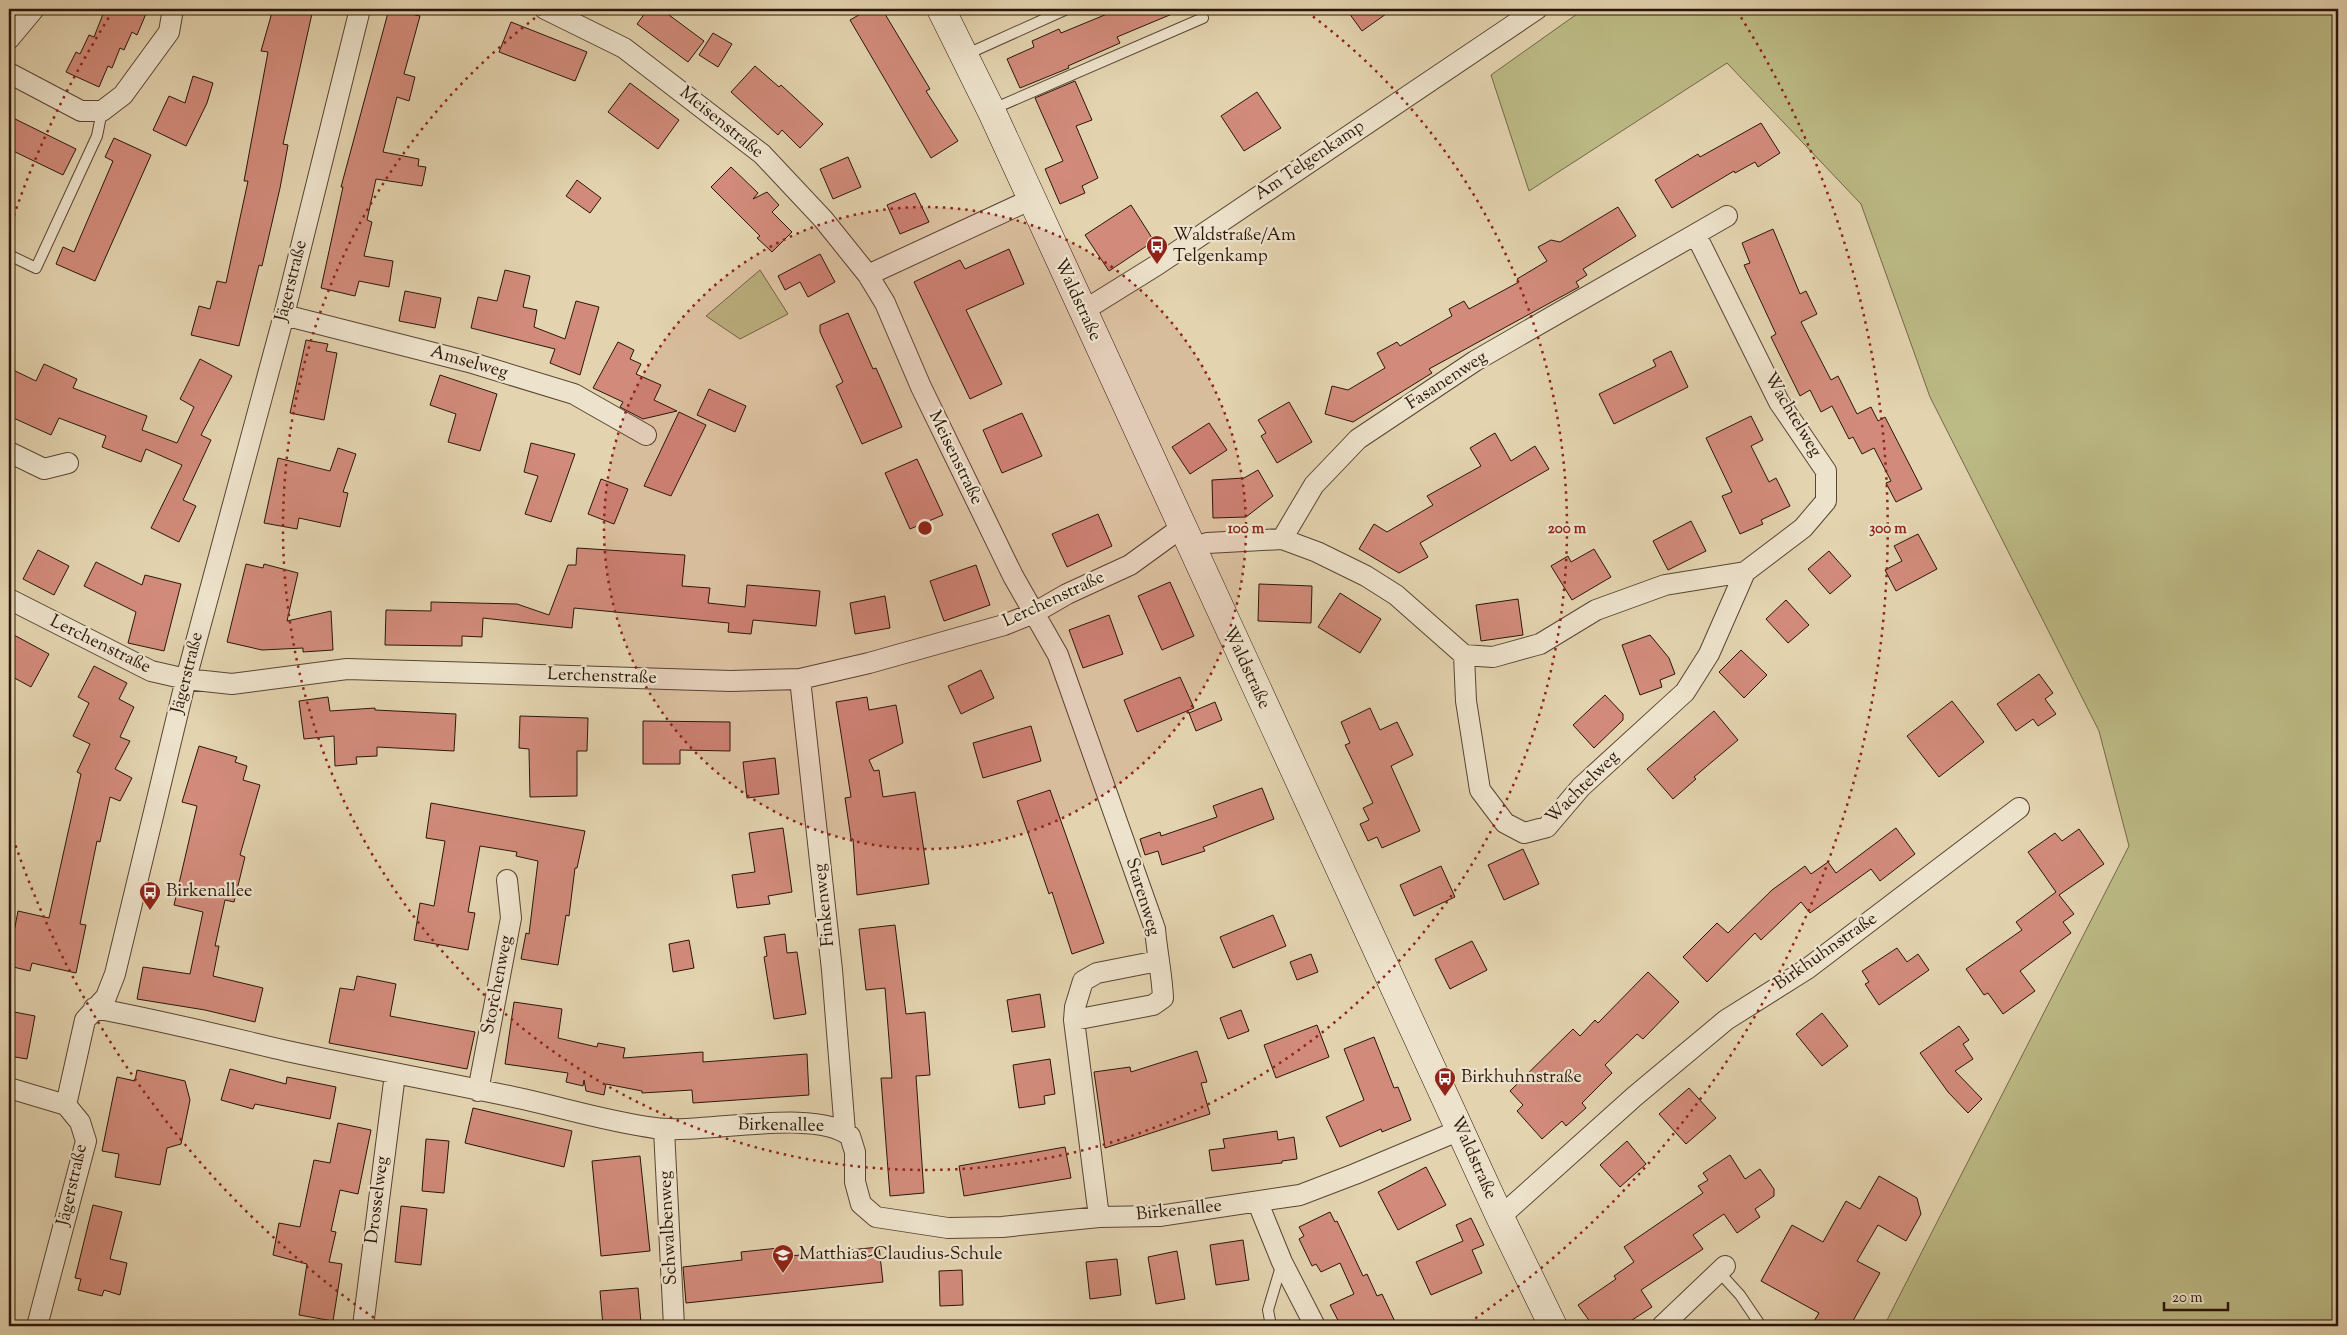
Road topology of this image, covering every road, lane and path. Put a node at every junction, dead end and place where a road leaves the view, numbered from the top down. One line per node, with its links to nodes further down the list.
1 (34, 9): 9 (street)
2 (173, 9): 13 (street)
3 (360, 9): 20 (street, Jägerstraße)
4 (545, 9): 18 (street, Meisenstraße)
5 (941, 9): 10 (street, Waldstraße)
6 (1068, 9): 10 (lane)
7 (1537, 9): 19 (street, Am Telgenkamp)
8 (1203, 18): 12 (lane)
9 (9, 39)
10 (964, 56): 12 (street, Waldstraße)
11 (9, 73): 13 (street)
12 (991, 110): 14 (street, Waldstraße)
13 (102, 111): 17 (lane)
14 (1032, 199): 18 (street); 19 (street, Waldstraße)
15 (1727, 216): 16 (street, Fasanenweg)
16 (1696, 235): 25 (street, Fasanenweg); 26 (street, Wachtelweg)
17 (9, 255)
18 (868, 275): 28 (street, Meisenstraße)
19 (1083, 312): 24 (street, Waldstraße)
20 (284, 314): 21 (street, Amselweg); 30 (street, Jägerstraße)
21 (646, 435)
22 (9, 452): 23 (street)
23 (68, 463)
24 (1186, 538): 25 (street); 28 (street, Lerchenstraße); 42 (street, Waldstraße)
25 (1282, 539): 29 (street)
26 (1745, 572): 29 (street, Wachtelweg); 29 (street, Wachtelweg)
27 (9, 599): 30 (street, Lerchenstraße)
28 (1034, 612): 31 (street, Lerchenstraße); 34 (street, Starenweg)
29 (1464, 655)
30 (186, 679): 31 (street, Lerchenstraße); 35 (street, Jägerstraße)
31 (800, 679): 43 (street, Finkenweg)
32 (2019, 808): 46 (street, Birkhuhnstraße)
33 (506, 880): 39 (street, Storchenweg)
34 (1158, 961): 36 (street); 36 (street, Starenweg)
35 (94, 1008): 37 (street, Birkenallee); 40 (street, Jägerstraße)
36 (1074, 1020): 45 (street)
37 (395, 1074): 39 (street, Birkenallee); 50 (street, Drosselweg)
38 (9, 1088): 40 (street)
39 (478, 1091): 41 (street, Birkenallee)
40 (66, 1105): 49 (street, Jägerstraße)
41 (664, 1130): 43 (street, Birkenallee); 51 (street, Schwalbenweg)
42 (1460, 1130): 44 (street, Birkenallee); 46 (street, Waldstraße)
43 (845, 1132): 45 (street, Birkenallee)
44 (1258, 1203): 45 (street, Birkenallee); 47 (street)
45 (1099, 1217)
46 (1500, 1218): 54 (street, Waldstraße)
47 (1282, 1262): 52 (lane); 53 (street)
48 (1722, 1269): 55 (street); 56 (lane)
49 (36, 1326)
50 (363, 1326)
51 (674, 1326)
52 (1271, 1326)
53 (1315, 1326)
54 (1553, 1326)
55 (1662, 1326)
56 (1761, 1326)

